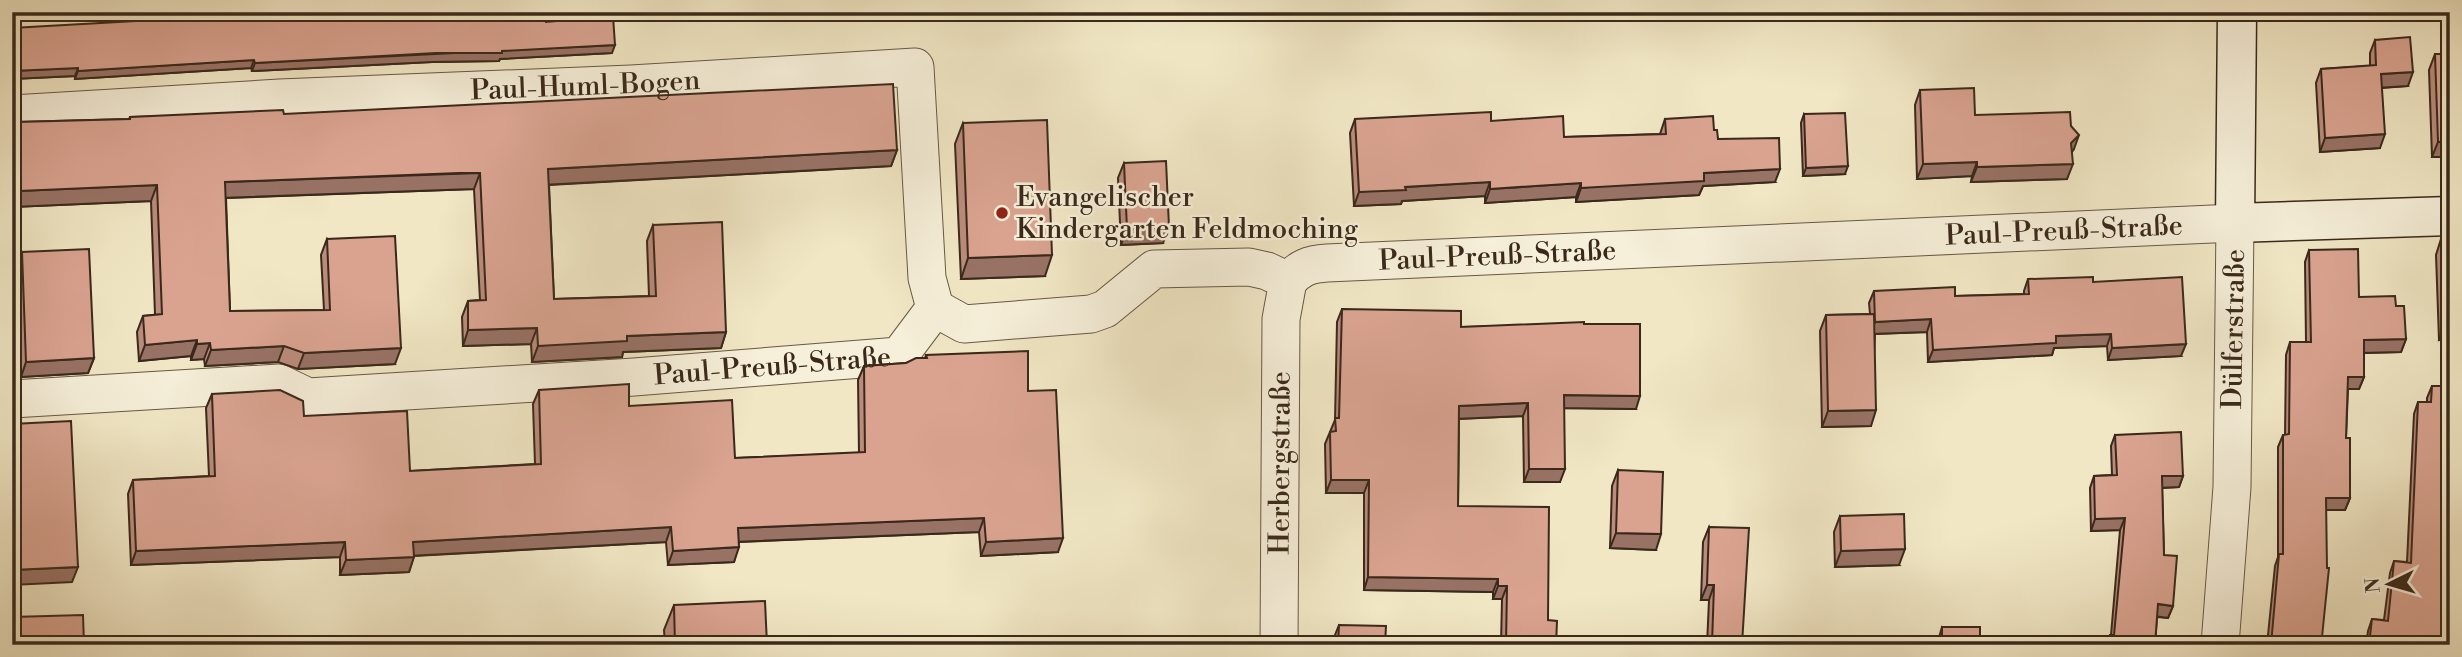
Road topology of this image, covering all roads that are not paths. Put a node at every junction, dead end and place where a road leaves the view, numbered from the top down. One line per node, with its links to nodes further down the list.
1 (2237, 12): 4 (main road, Dülferstraße)
2 (12, 114): 6 (street, Paul-Huml-Bogen)
3 (2450, 216): 4 (main road, Paul-Preuß-Straße)
4 (2235, 223): 5 (street, Paul-Preuß-Straße); 9 (street, Dülferstraße)
5 (1287, 281): 6 (street); 8 (street, Herbergstraße)
6 (935, 308): 7 (street, Paul-Preuß-Straße)
7 (12, 399)
8 (1279, 645)
9 (2220, 645)

